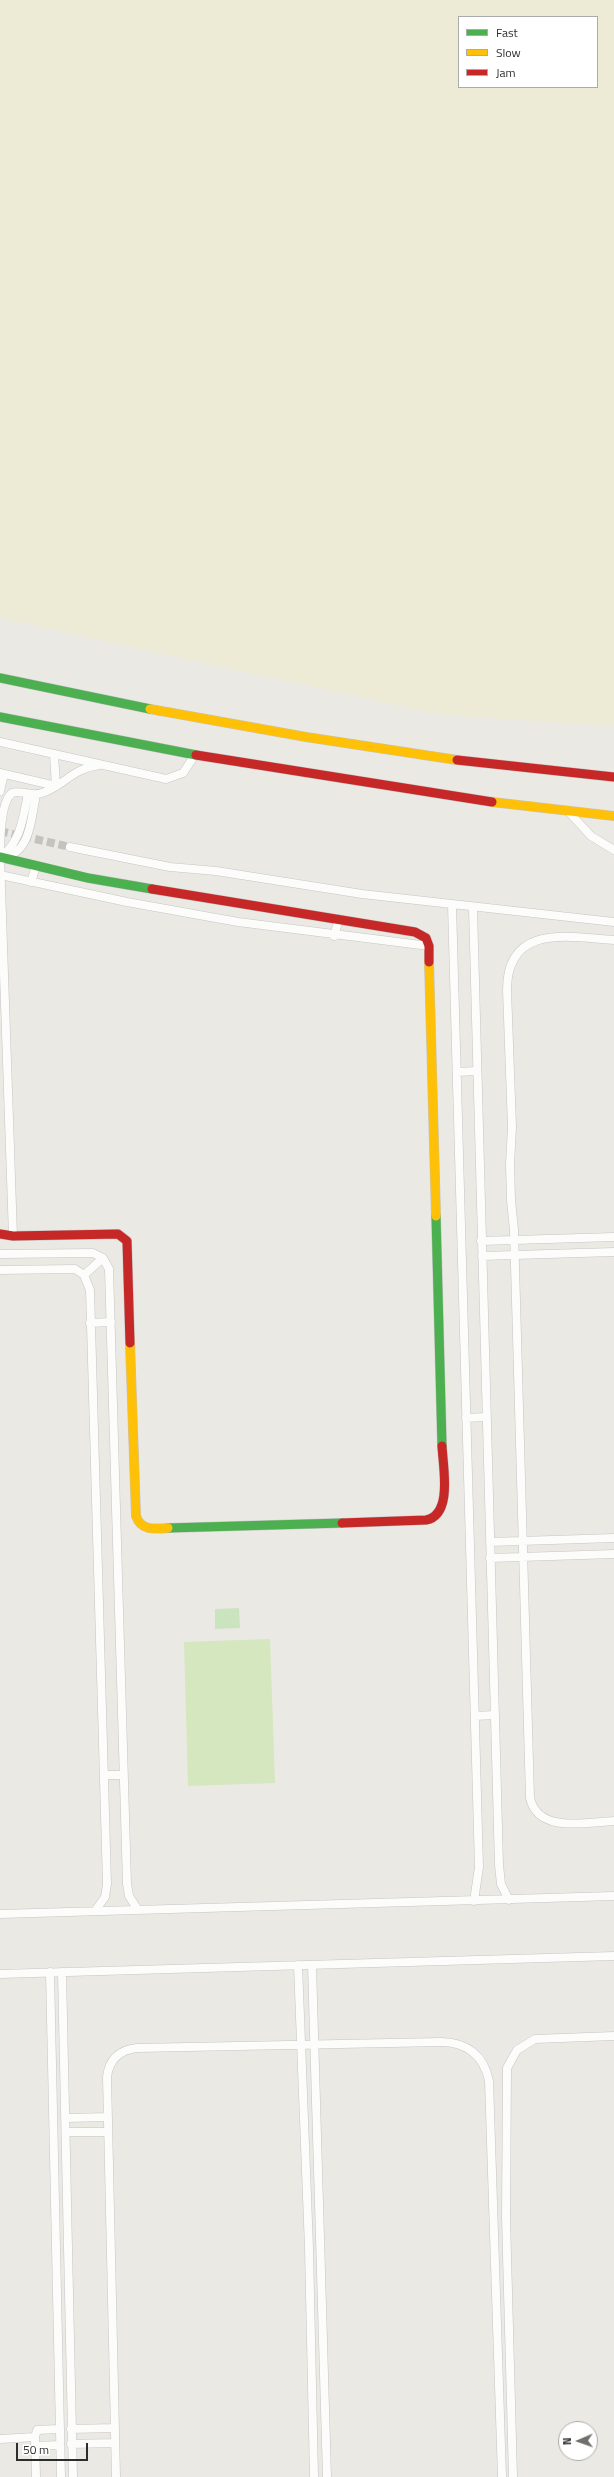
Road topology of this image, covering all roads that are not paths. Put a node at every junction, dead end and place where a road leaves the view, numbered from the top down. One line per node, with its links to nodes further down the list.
1 (0, 678): 8 (street)
2 (0, 717): 5 (street)
3 (0, 742): 4 (street)
4 (54, 754): 6 (street); 9 (street)
5 (195, 755): 6 (street); 12 (street)
6 (100, 765): 9 (street)
7 (2, 773): 9 (street); 10 (street)
8 (614, 777)
9 (56, 786): 11 (street)
10 (0, 791)
11 (32, 795): 16 (street); 16 (street)
12 (568, 811): 13 (street); 15 (street)
13 (614, 816)
14 (70, 847): 20 (street)
15 (614, 850)
16 (0, 858): 17 (street); 18 (street)
17 (36, 866): 19 (street); 22 (street)
18 (1, 875): 19 (street); 30 (street)
19 (31, 882): 24 (street)
20 (452, 905): 21 (street); 28 (street)
21 (474, 908): 23 (street); 27 (street)
22 (338, 919): 24 (street); 26 (street)
23 (614, 922)
24 (334, 936): 26 (street)
25 (614, 940): 32 (street)
26 (429, 946): 30 (street)
27 (477, 1071): 28 (street); 33 (street)
28 (457, 1072): 44 (street)
29 (0, 1234): 30 (street)
30 (13, 1236)
31 (614, 1237): 32 (street)
32 (514, 1240): 33 (street); 36 (street)
33 (482, 1241): 37 (street)
34 (614, 1252): 36 (street)
35 (0, 1254): 38 (street)
36 (515, 1255): 37 (street); 46 (street)
37 (482, 1256): 43 (street)
38 (103, 1258): 40 (street); 41 (street)
39 (0, 1270): 40 (street)
40 (84, 1275): 42 (street)
41 (110, 1322): 42 (street); 54 (street)
42 (90, 1323): 53 (street)
43 (486, 1417): 44 (street); 47 (street)
44 (466, 1418): 52 (street)
45 (614, 1538): 46 (street)
46 (523, 1541): 47 (street); 49 (street)
47 (490, 1542): 50 (street)
48 (614, 1554): 49 (street)
49 (524, 1557): 50 (street); 55 (street)
50 (490, 1558): 51 (street)
51 (496, 1715): 52 (street); 57 (street)
52 (475, 1716): 58 (street)
53 (104, 1775): 54 (street); 60 (street)
54 (124, 1775): 59 (street)
55 (614, 1821)
56 (614, 1896): 57 (street)
57 (509, 1900): 58 (street)
58 (474, 1901): 59 (street)
59 (138, 1910): 60 (street)
60 (95, 1911): 61 (street)
61 (0, 1914)
62 (614, 1956): 63 (street)
63 (312, 1964): 64 (street); 69 (street)
64 (298, 1965): 66 (street); 70 (street)
65 (50, 1972): 66 (street); 67 (street); 76 (street)
66 (62, 1972): 72 (street)
67 (0, 1974)
68 (614, 2036): 90 (street)
69 (316, 2044): 70 (street); 88 (street); 89 (street)
70 (302, 2045): 71 (street); 87 (street)
71 (108, 2117): 72 (street); 74 (street)
72 (66, 2118): 73 (street)
73 (66, 2132): 74 (street); 77 (street)
74 (108, 2132): 75 (street)
75 (114, 2428): 77 (street); 80 (street)
76 (60, 2429): 79 (street); 82 (street)
77 (71, 2429): 81 (street)
78 (0, 2439): 79 (street)
79 (35, 2442): 82 (street); 83 (street)
80 (114, 2443): 81 (street); 86 (street)
81 (71, 2444): 85 (street)
82 (60, 2445): 84 (street)
83 (36, 2477)
84 (61, 2477)
85 (73, 2477)
86 (116, 2477)
87 (314, 2477)
88 (327, 2477)
89 (502, 2477)
90 (512, 2477)

